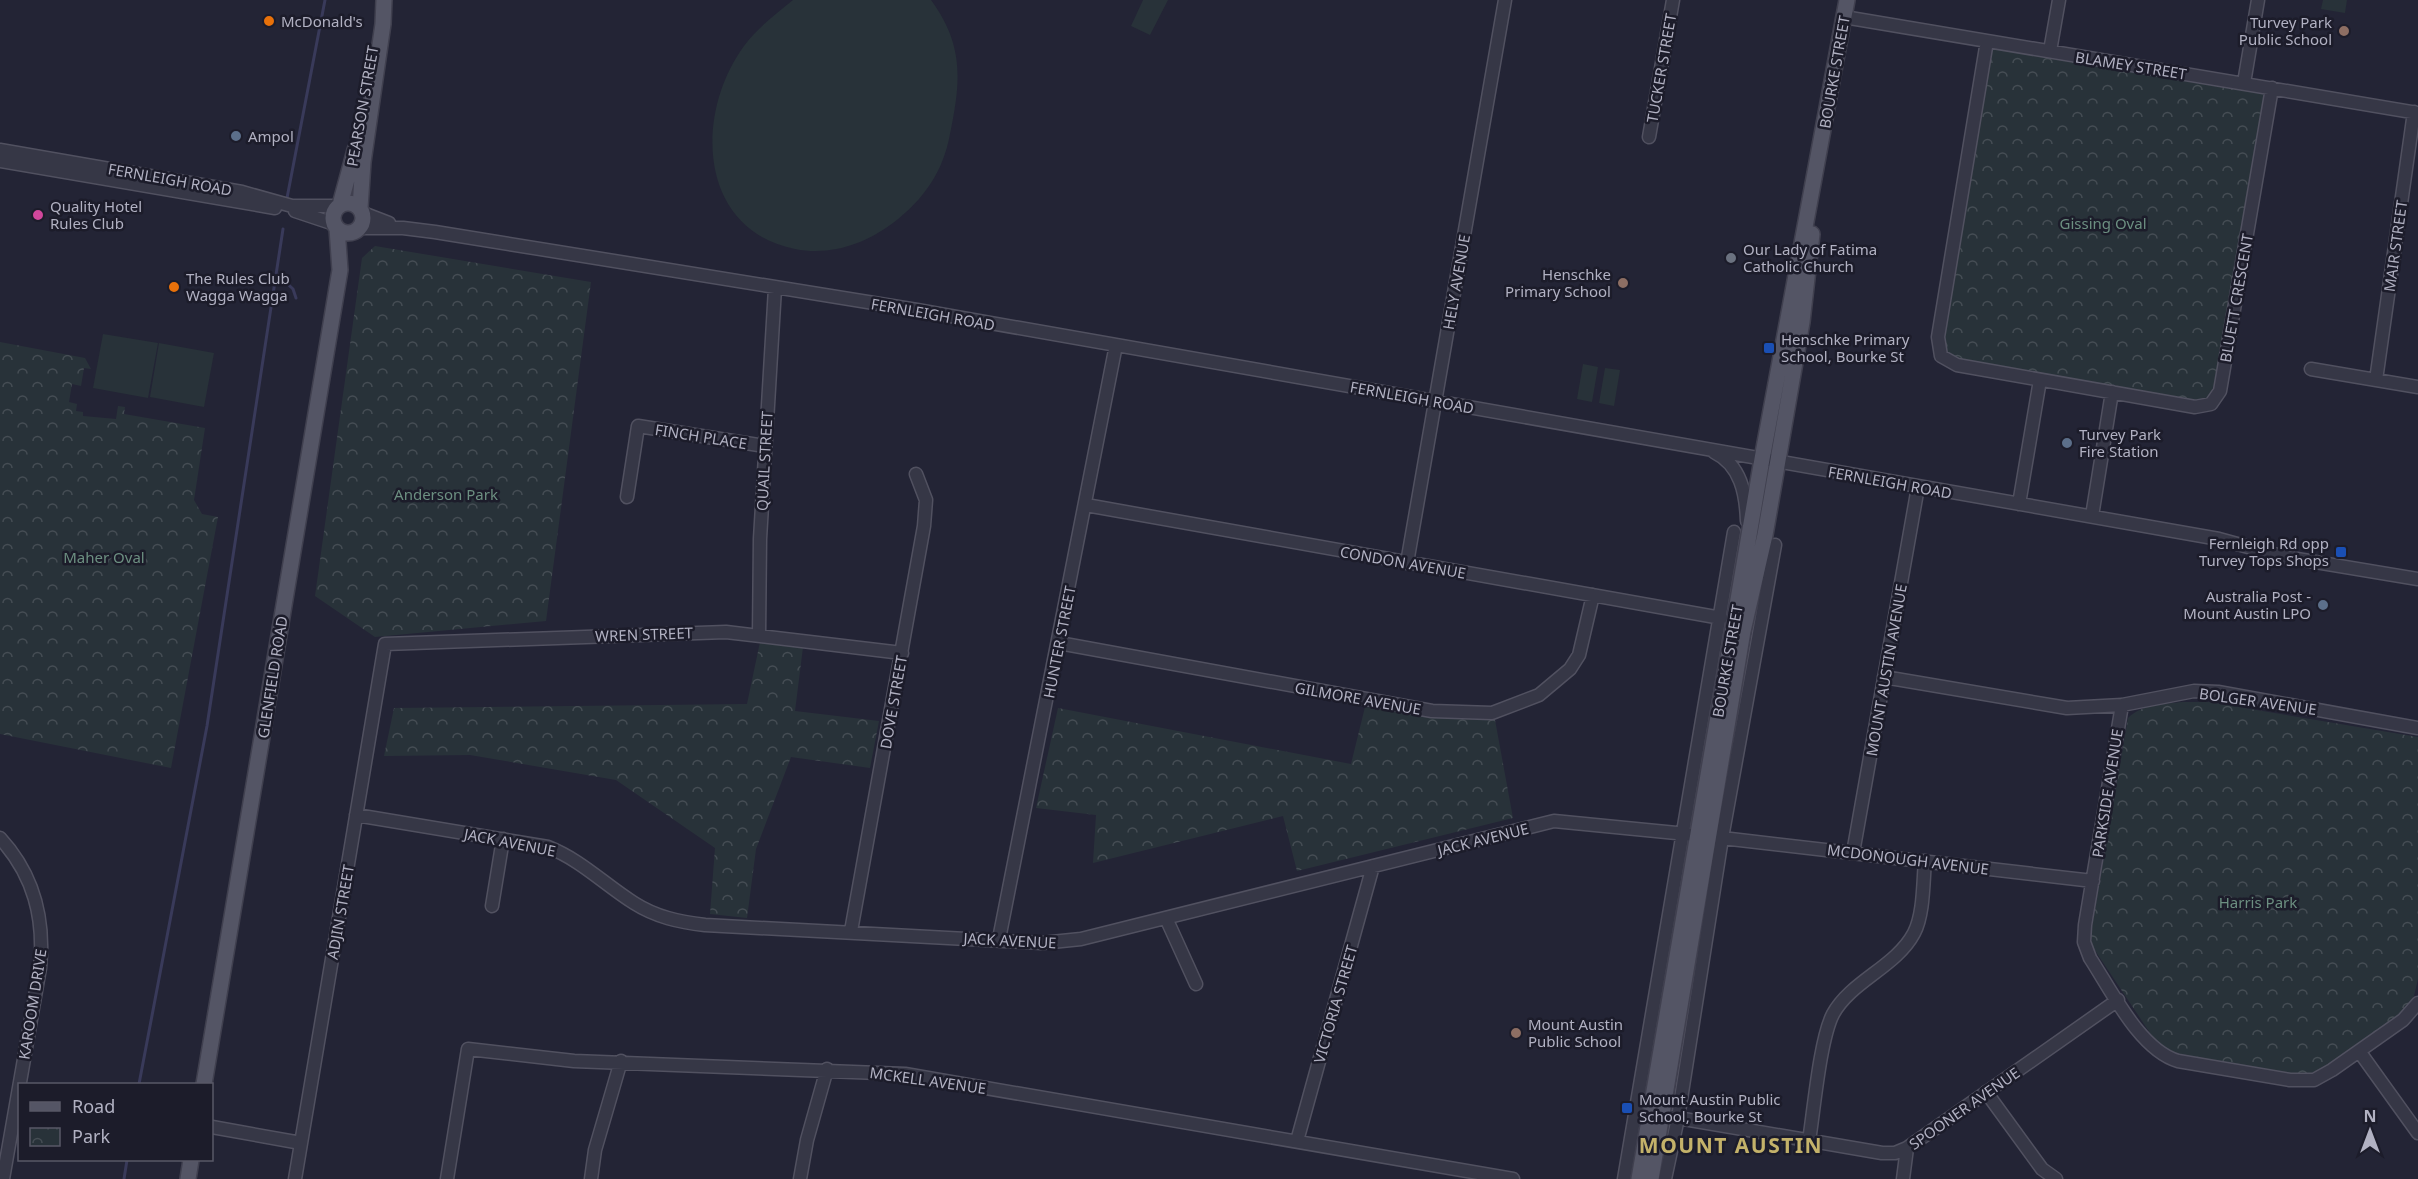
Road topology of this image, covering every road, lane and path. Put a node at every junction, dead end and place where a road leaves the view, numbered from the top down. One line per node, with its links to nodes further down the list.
1 (1505, 0): 29 (street, HELY AVENUE)
2 (1673, 0): 13 (street, TUCKER STREET)
3 (1847, 0): 7 (main road, BOURKE STREET)
4 (2059, 0): 9 (street)
5 (2258, 0): 10 (street)
6 (384, 3): 16 (main road, PEARSON STREET); 17 (main road, PEARSON STREET)
7 (1844, 17): 8 (street, BLAMEY STREET); 32 (main road, BOURKE STREET)
8 (1987, 41): 9 (street, BLAMEY STREET); 25 (street, BLUETT CRESCENT)
9 (2050, 51): 10 (street, BLAMEY STREET)
10 (2244, 83): 11 (street, BLAMEY STREET)
11 (2272, 88): 12 (street, BLAMEY STREET); 28 (street, BLUETT CRESCENT)
12 (2416, 112): 26 (street, MAIR STREET)
13 (1649, 137)
14 (0, 150): 16 (street, FERNLEIGH ROAD)
15 (0, 161): 18 (street, FERNLEIGH ROAD)
16 (340, 206): 17 (main road); 18 (main road)
17 (362, 210): 19 (street, FERNLEIGH ROAD); 20 (main road)
18 (335, 226): 20 (main road); 21 (main road, GLENFIELD ROAD)
19 (403, 228): 20 (street, FERNLEIGH ROAD); 22 (street, FERNLEIGH ROAD)
20 (358, 230): 21 (main road, GLENFIELD ROAD)
21 (340, 270): 73 (main road, GLENFIELD ROAD)
22 (775, 288): 23 (street, FERNLEIGH ROAD); 30 (street, QUAIL STREET)
23 (1116, 345): 29 (street, FERNLEIGH ROAD); 37 (street, HUNTER STREET)
24 (2310, 369): 26 (street)
25 (2040, 380): 28 (street, BLUETT CRESCENT); 36 (street)
26 (2376, 380): 27 (street)
27 (2418, 387)
28 (2112, 392): 38 (street)
29 (1436, 401): 31 (street, FERNLEIGH ROAD); 41 (street, HELY AVENUE)
30 (765, 446): 35 (street, FINCH PLACE); 47 (street, QUAIL STREET)
31 (1709, 450): 32 (street, FERNLEIGH ROAD); 42 (street)
32 (1770, 461): 34 (street, FERNLEIGH ROAD); 42 (main road, BOURKE STREET); 46 (main road, BOURKE STREET)
33 (916, 474): 50 (street, DOVE STREET)
34 (1918, 487): 36 (street, FERNLEIGH ROAD); 51 (street, MOUNT AUSTIN AVENUE)
35 (627, 497)
36 (2019, 504): 38 (street, FERNLEIGH ROAD)
37 (1086, 505): 41 (street, CONDON AVENUE); 49 (street, HUNTER STREET)
38 (2092, 516): 43 (street, FERNLEIGH ROAD)
39 (1734, 532): 45 (street, BOURKE STREET)
40 (1775, 545): 46 (street, BOURKE STREET)
41 (1407, 563): 44 (street, CONDON AVENUE)
42 (1743, 576): 55 (main road, BOURKE STREET)
43 (2418, 579)
44 (1593, 595): 45 (street, CONDON AVENUE); 49 (street, GILMORE AVENUE)
45 (1721, 618): 55 (street, BOURKE STREET)
46 (1751, 633): 55 (main road, BOURKE STREET)
47 (759, 635): 48 (street, WREN STREET); 50 (street, WREN STREET)
48 (385, 644): 54 (street, ADJIN STREET)
49 (1059, 644): 65 (street, HUNTER STREET)
50 (902, 653): 64 (street, DOVE STREET)
51 (1884, 677): 52 (street, BOLGER AVENUE); 58 (street, MOUNT AUSTIN AVENUE)
52 (2122, 705): 53 (street, BOLGER AVENUE); 61 (street, PARKSIDE AVENUE)
53 (2418, 728)
54 (356, 815): 57 (street, JACK AVENUE); 82 (street, ADJIN STREET)
55 (1703, 836): 58 (street, MCDONOUGH AVENUE); 60 (street, JACK AVENUE); 76 (main road, BOURKE STREET); 77 (street, BOURKE STREET); 92 (street, BOURKE STREET)
56 (0, 838): 72 (street, KAROOM DRIVE)
57 (503, 839): 62 (street); 64 (street, JACK AVENUE)
58 (1853, 853): 59 (street, MCDONOUGH AVENUE)
59 (1925, 861): 61 (street, MCDONOUGH AVENUE); 81 (street)
60 (1373, 866): 63 (street, JACK AVENUE); 80 (street, VICTORIA STREET)
61 (2093, 882): 67 (street, PARKSIDE AVENUE)
62 (492, 906)
63 (1166, 918): 65 (street, JACK AVENUE); 66 (street)
64 (851, 931): 65 (street, JACK AVENUE)
65 (999, 939)
66 (1196, 984)
67 (2118, 1000): 69 (street, PARKSIDE AVENUE); 74 (street, SPOONER AVENUE)
68 (2418, 1006): 69 (street, PARKSIDE AVENUE)
69 (2359, 1051): 79 (street)
70 (621, 1061): 71 (street, MCKELL AVENUE); 88 (street, MCKELL AVENUE); 89 (street)
71 (827, 1069): 80 (street, MCKELL AVENUE); 90 (street)
72 (20, 1083)
73 (204, 1083)
74 (1986, 1092): 83 (street, SPOONER AVENUE); 97 (street)
75 (18, 1093): 85 (street, KAROOM DRIVE)
76 (1656, 1114): 77 (street, SPOONER AVENUE); 93 (main road, BOURKE STREET); 94 (main road, BOURKE STREET)
77 (1678, 1118): 81 (street, SPOONER AVENUE); 95 (street, BOURKE STREET)
78 (213, 1127): 82 (street)
79 (2418, 1133)
80 (1297, 1141): 91 (street, MCKELL AVENUE)
81 (1809, 1141): 83 (street, SPOONER AVENUE)
82 (301, 1143): 87 (street, ADJIN STREET)
83 (1907, 1149): 96 (street)
84 (191, 1161): 86 (main road)
85 (3, 1179)
86 (188, 1179)
87 (295, 1179)
88 (447, 1179)
89 (591, 1179)
90 (800, 1179)
91 (1513, 1179)
92 (1624, 1179)
93 (1639, 1179)
94 (1651, 1179)
95 (1665, 1179)
96 (1903, 1179)
97 (2056, 1179)

